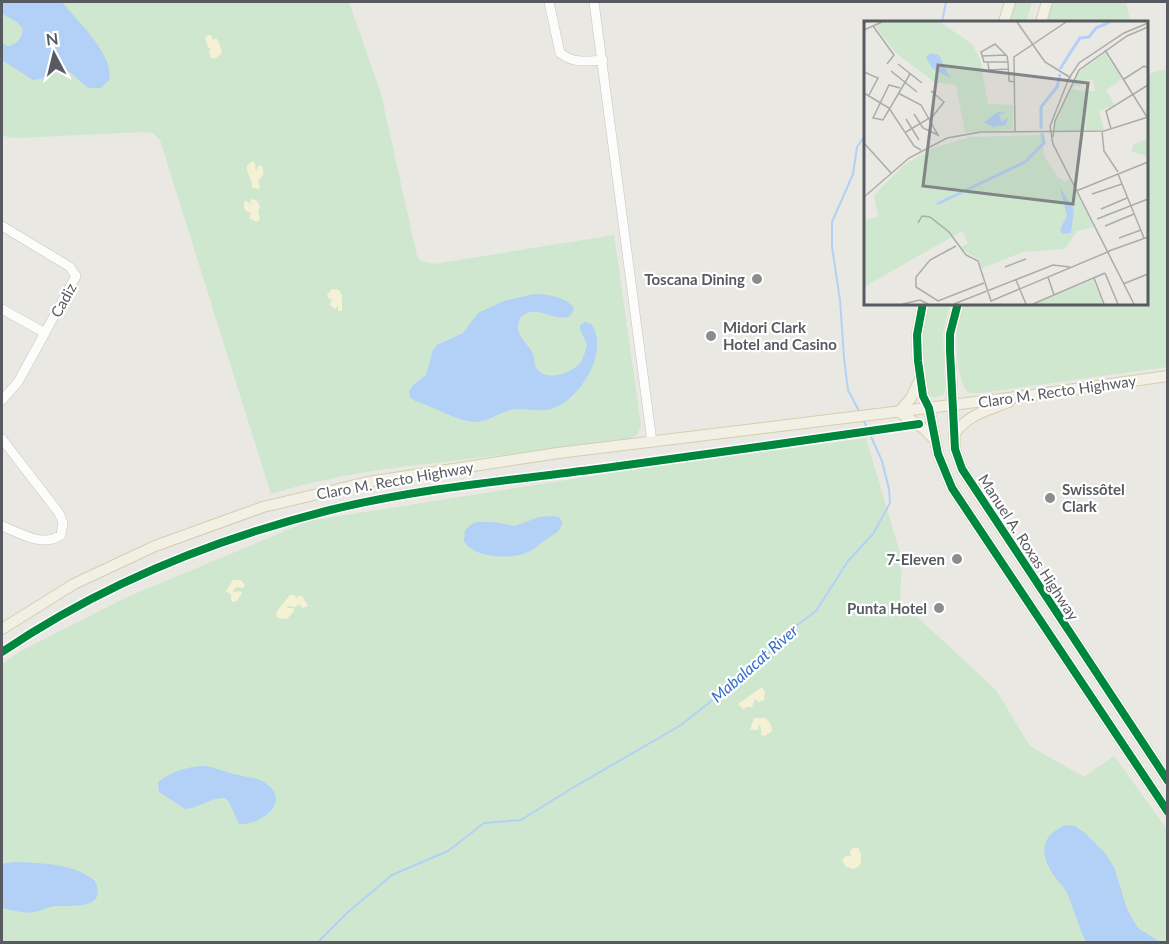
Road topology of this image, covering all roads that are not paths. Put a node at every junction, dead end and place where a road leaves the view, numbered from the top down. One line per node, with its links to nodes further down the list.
1 (549, 2): 7 (street)
2 (594, 2): 7 (street)
3 (1010, 2): 5 (main road)
4 (1047, 2): 6 (main road)
5 (1004, 21)
6 (1041, 21)
7 (603, 60): 23 (street)
8 (2, 226): 12 (street, Cadiz)
9 (923, 304): 14 (main road, Manuel A. Roxas Highway)
10 (958, 304): 17 (main road, Manuel A. Roxas Highway)
11 (2, 309): 12 (street)
12 (45, 333): 16 (street, Cadiz)
13 (1167, 376): 15 (main road, Claro M. Recto Highway)
14 (920, 379): 18 (main road, Manuel A. Roxas Highway); 19 (main road)
15 (1025, 396): 17 (main road, Claro M. Recto Highway); 20 (main road)
16 (2, 400)
17 (952, 405): 18 (main road, Claro M. Recto Highway); 20 (main road, Manuel A. Roxas Highway)
18 (929, 408): 19 (main road, Claro M. Recto Highway); 22 (main road, Manuel A. Roxas Highway)
19 (899, 412): 22 (main road); 23 (main road, Claro M. Recto Highway)
20 (954, 435): 26 (main road, Manuel A. Roxas Highway)
21 (2, 439): 24 (street)
22 (935, 440): 27 (main road, Manuel A. Roxas Highway)
23 (652, 441): 25 (main road, Claro M. Recto Highway)
24 (2, 526)
25 (2, 629)
26 (1167, 781)
27 (1167, 812)

